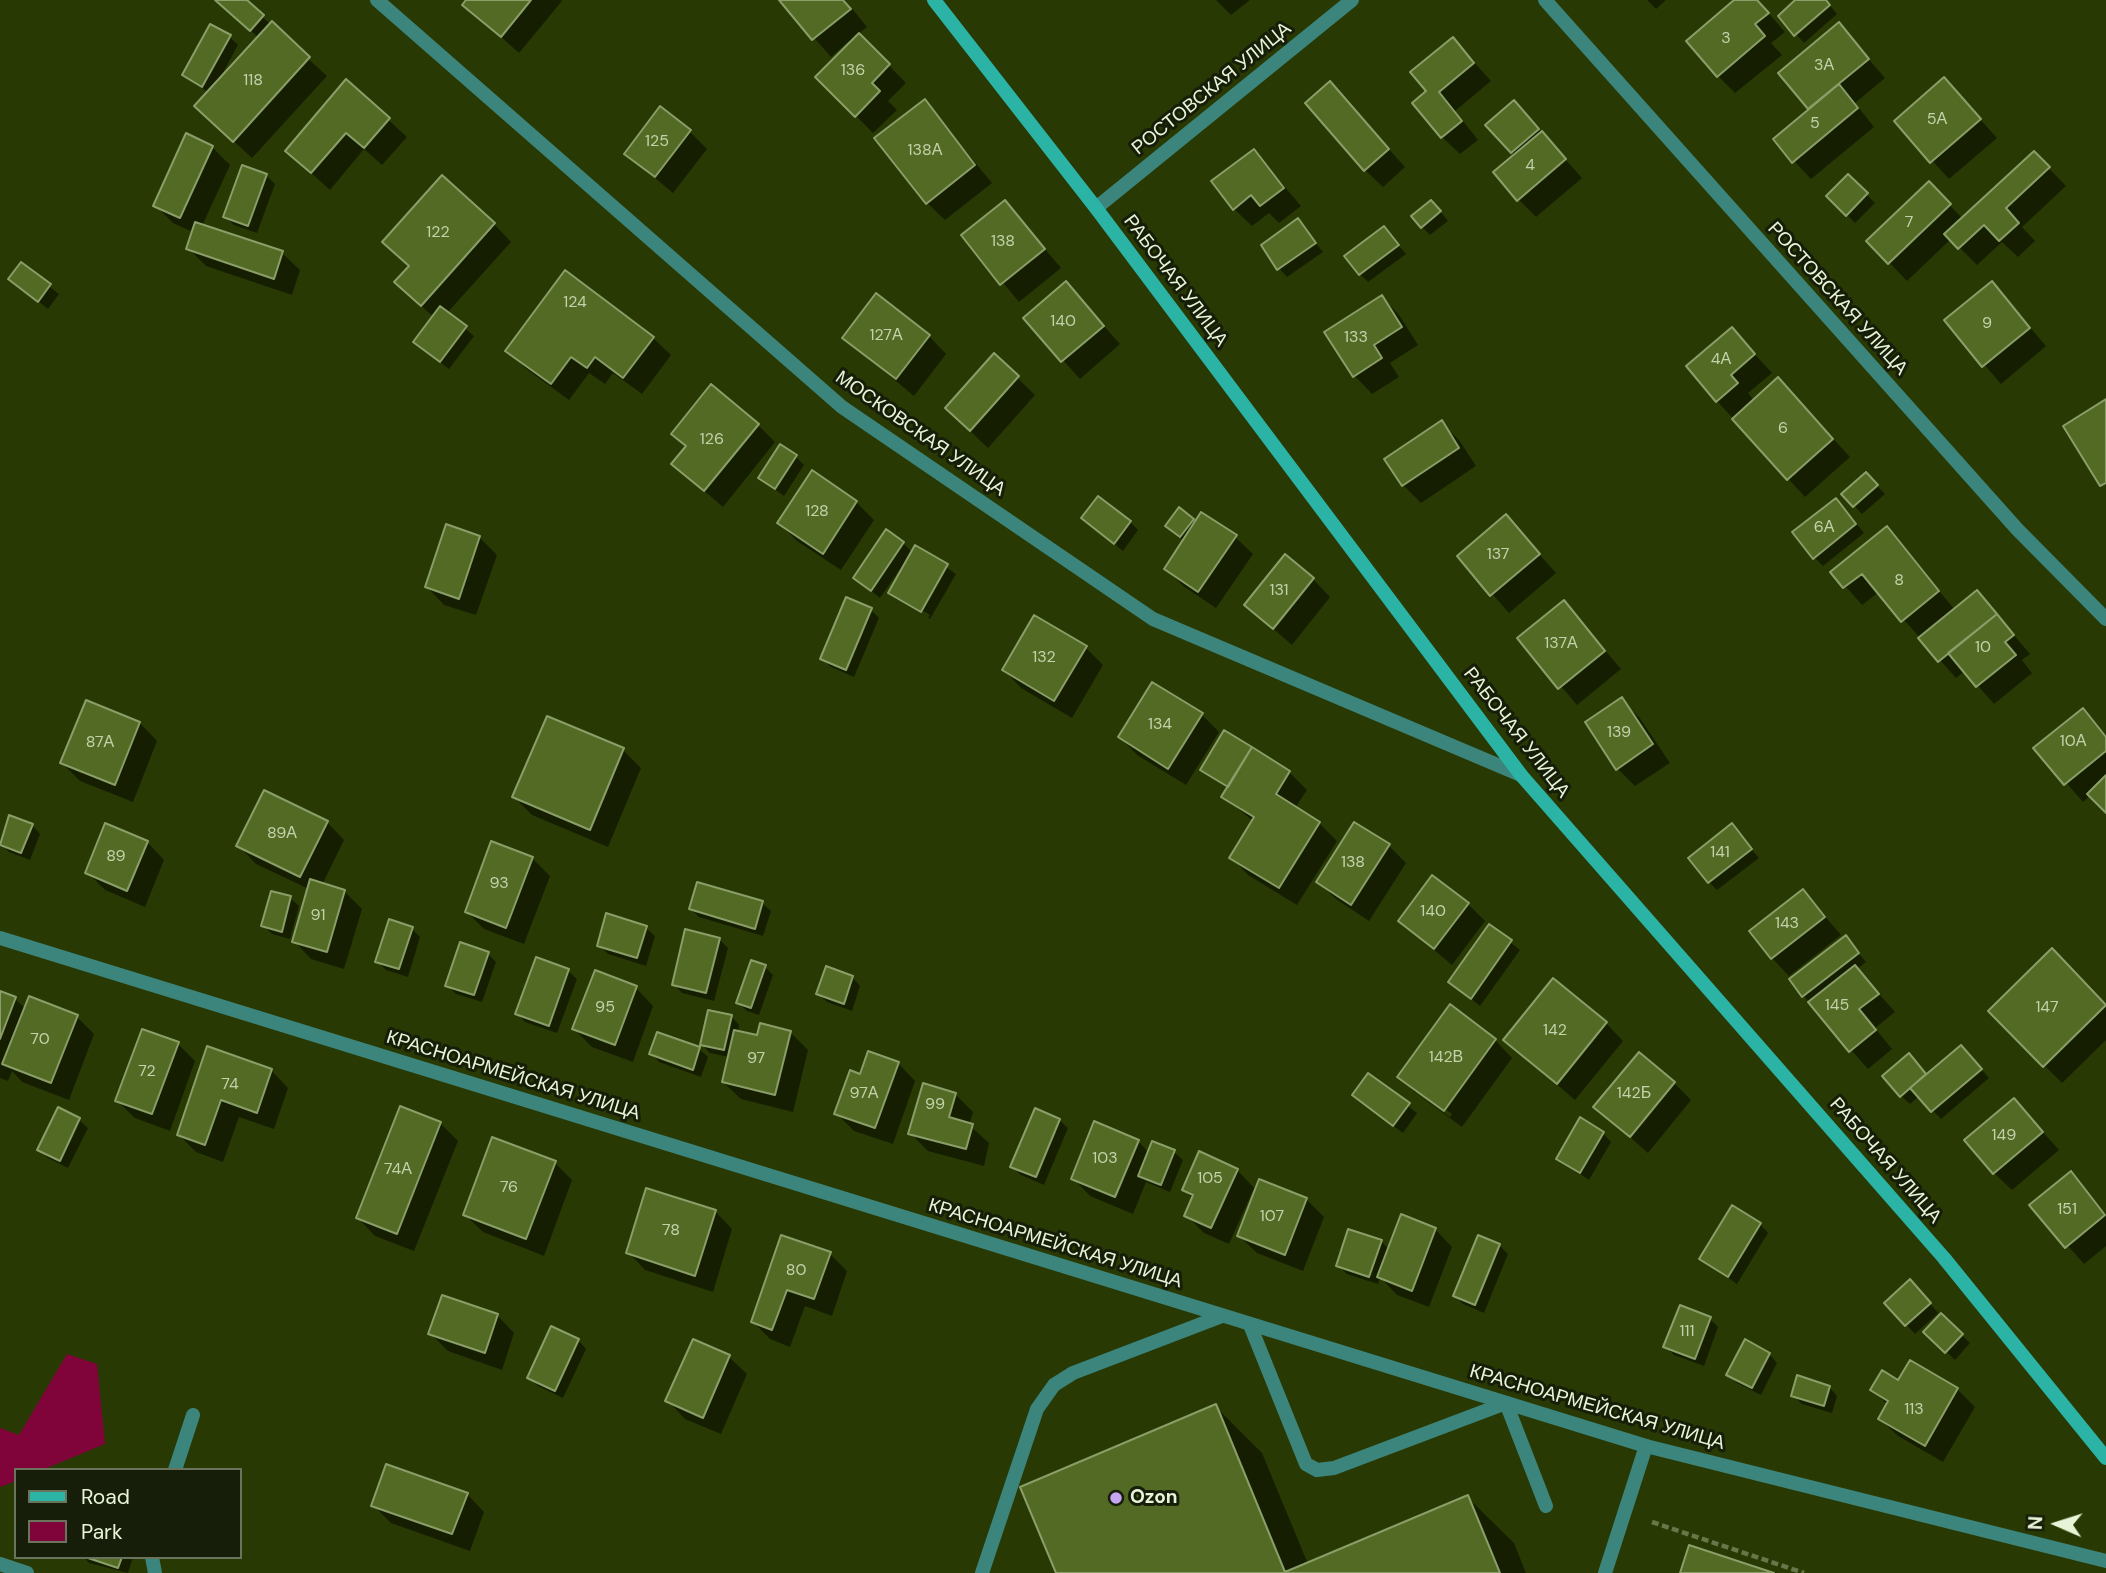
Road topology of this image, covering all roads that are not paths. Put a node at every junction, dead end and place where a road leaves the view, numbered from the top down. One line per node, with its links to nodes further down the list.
1 (377, 0): 7 (street, МОСКОВСКАЯ УЛИЦА)
2 (934, 0): 5 (street, РАБОЧАЯ УЛИЦА)
3 (1352, 0): 5 (street, РОСТОВСКАЯ УЛИЦА)
4 (1545, 0): 6 (street, РОСТОВСКАЯ УЛИЦА)
5 (1096, 208): 7 (street, РАБОЧАЯ УЛИЦА)
6 (2106, 619)
7 (1521, 775): 14 (street, РАБОЧАЯ УЛИЦА)
8 (0, 938): 9 (street, КРАСНОАРМЕЙСКАЯ УЛИЦА)
9 (1222, 1316): 10 (street, КРАСНОАРМЕЙСКАЯ УЛИЦА); 20 (street)
10 (1250, 1325): 11 (street, КРАСНОАРМЕЙСКАЯ УЛИЦА); 11 (street)
11 (1506, 1403): 13 (street, КРАСНОАРМЕЙСКАЯ УЛИЦА); 16 (street)
12 (193, 1415): 15 (street)
13 (1646, 1446): 17 (street, КРАСНОАРМЕЙСКАЯ УЛИЦА); 21 (street)
14 (2106, 1458)
15 (176, 1468)
16 (1546, 1506)
17 (2106, 1561)
18 (0, 1564): 19 (street)
19 (27, 1573)
20 (982, 1573)
21 (1605, 1573)

